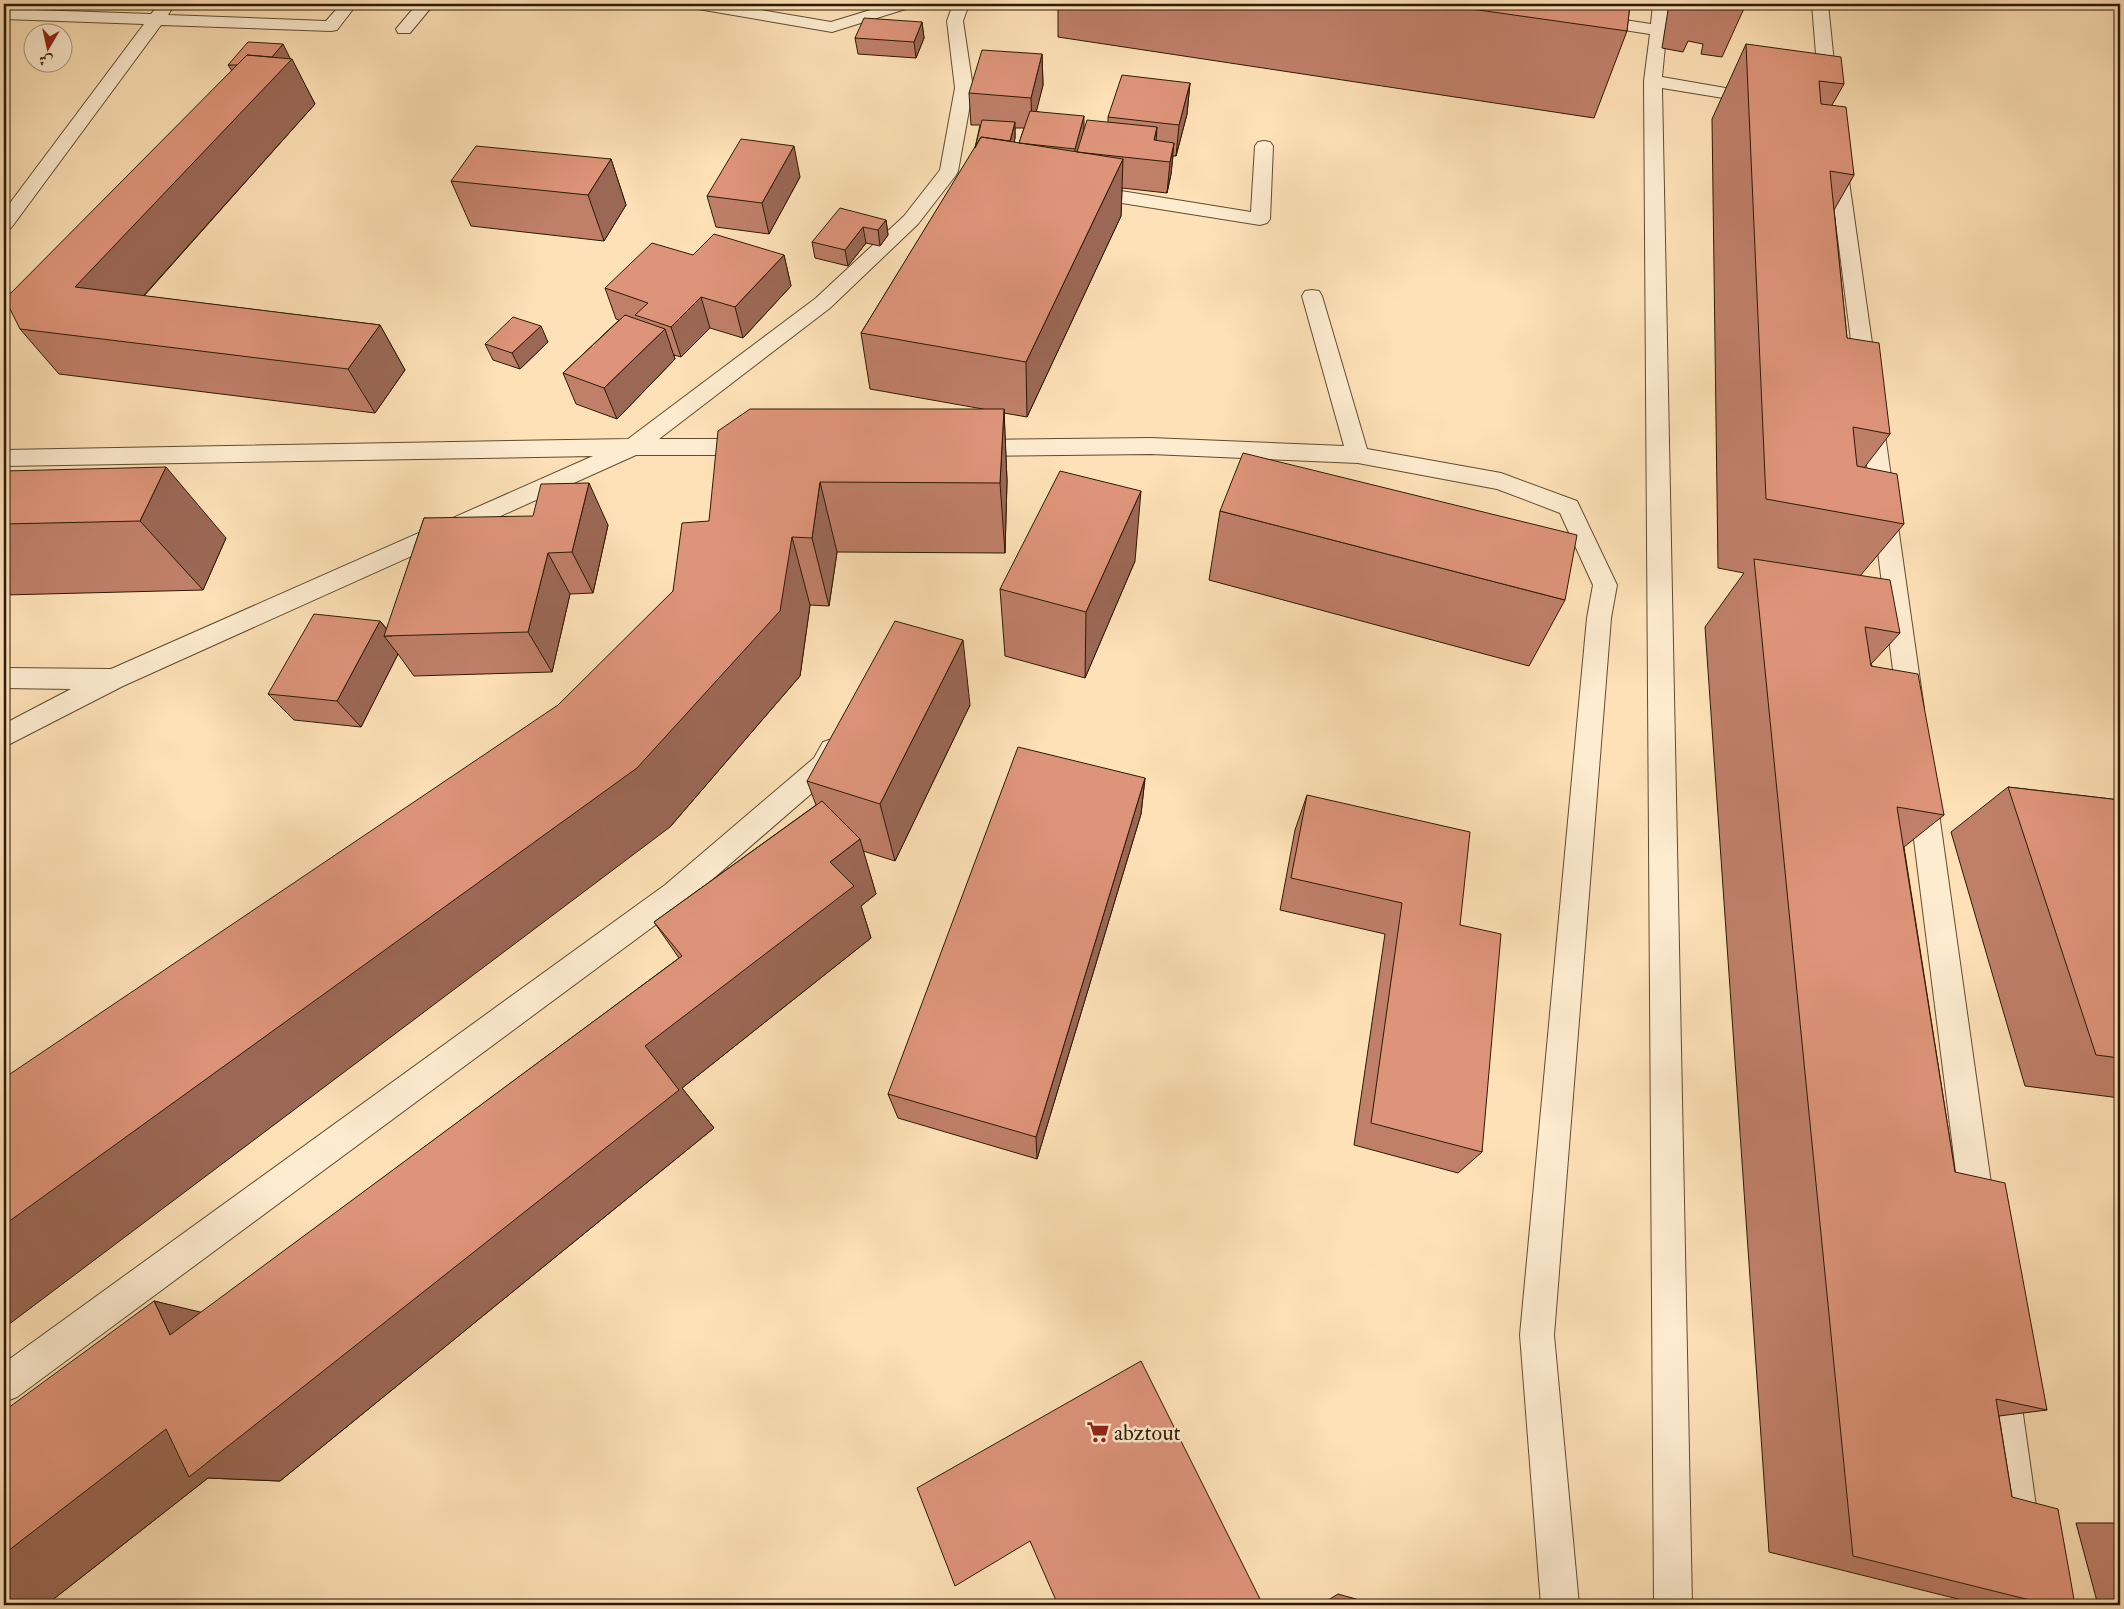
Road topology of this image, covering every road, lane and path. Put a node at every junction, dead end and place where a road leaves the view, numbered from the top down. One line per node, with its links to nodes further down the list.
1 (169, 4): 11 (street)
2 (349, 4): 11 (street)
3 (426, 4): 12 (street)
4 (698, 4): 5 (street)
5 (906, 4)
6 (961, 4): 20 (street)
7 (1660, 4): 13 (street)
8 (1820, 4): 28 (street)
9 (4, 14): 11 (street)
10 (1579, 19): 13 (street)
11 (154, 21): 18 (street)
12 (404, 29)
13 (1658, 30): 14 (street)
14 (1653, 81): 15 (street); 35 (street)
15 (1781, 102)
16 (1264, 146): 17 (street)
17 (1066, 189)
18 (4, 224)
19 (1312, 296): 23 (street)
20 (634, 447): 21 (street); 24 (street); 26 (street)
21 (783, 448)
22 (943, 448): 23 (street)
23 (1358, 455): 34 (street)
24 (4, 458)
25 (4, 678): 26 (street)
26 (114, 679): 29 (street)
27 (847, 722): 33 (street)
28 (1914, 734)
29 (4, 736)
30 (1918, 764): 31 (street)
31 (1982, 1239)
32 (1998, 1358): 36 (street)
33 (4, 1384)
34 (1560, 1605)
35 (1673, 1605)
36 (2031, 1605)

